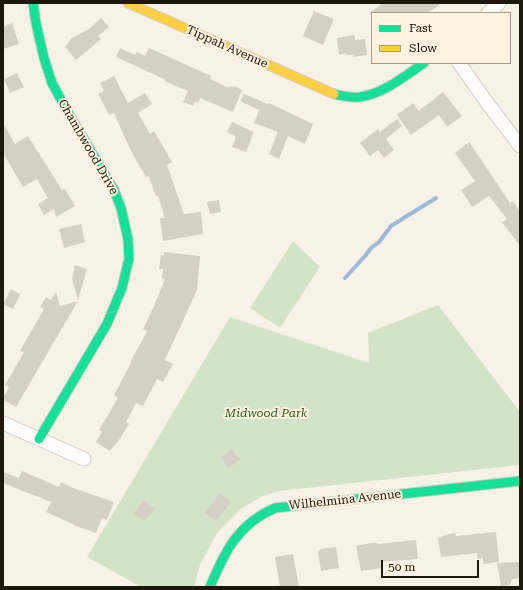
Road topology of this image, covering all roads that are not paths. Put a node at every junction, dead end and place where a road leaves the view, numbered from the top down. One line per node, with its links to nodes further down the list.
1 (33, 3): 9 (street, Chambwood Drive)
2 (128, 3): 5 (street, Tippah Avenue)
3 (499, 3): 4 (street)
4 (489, 12)
5 (422, 64)
6 (460, 64): 7 (street)
7 (520, 146)
8 (3, 423): 9 (street)
9 (39, 439): 10 (street)
10 (84, 459)
11 (520, 481): 12 (street, Wilhelmina Avenue)
12 (210, 587)

